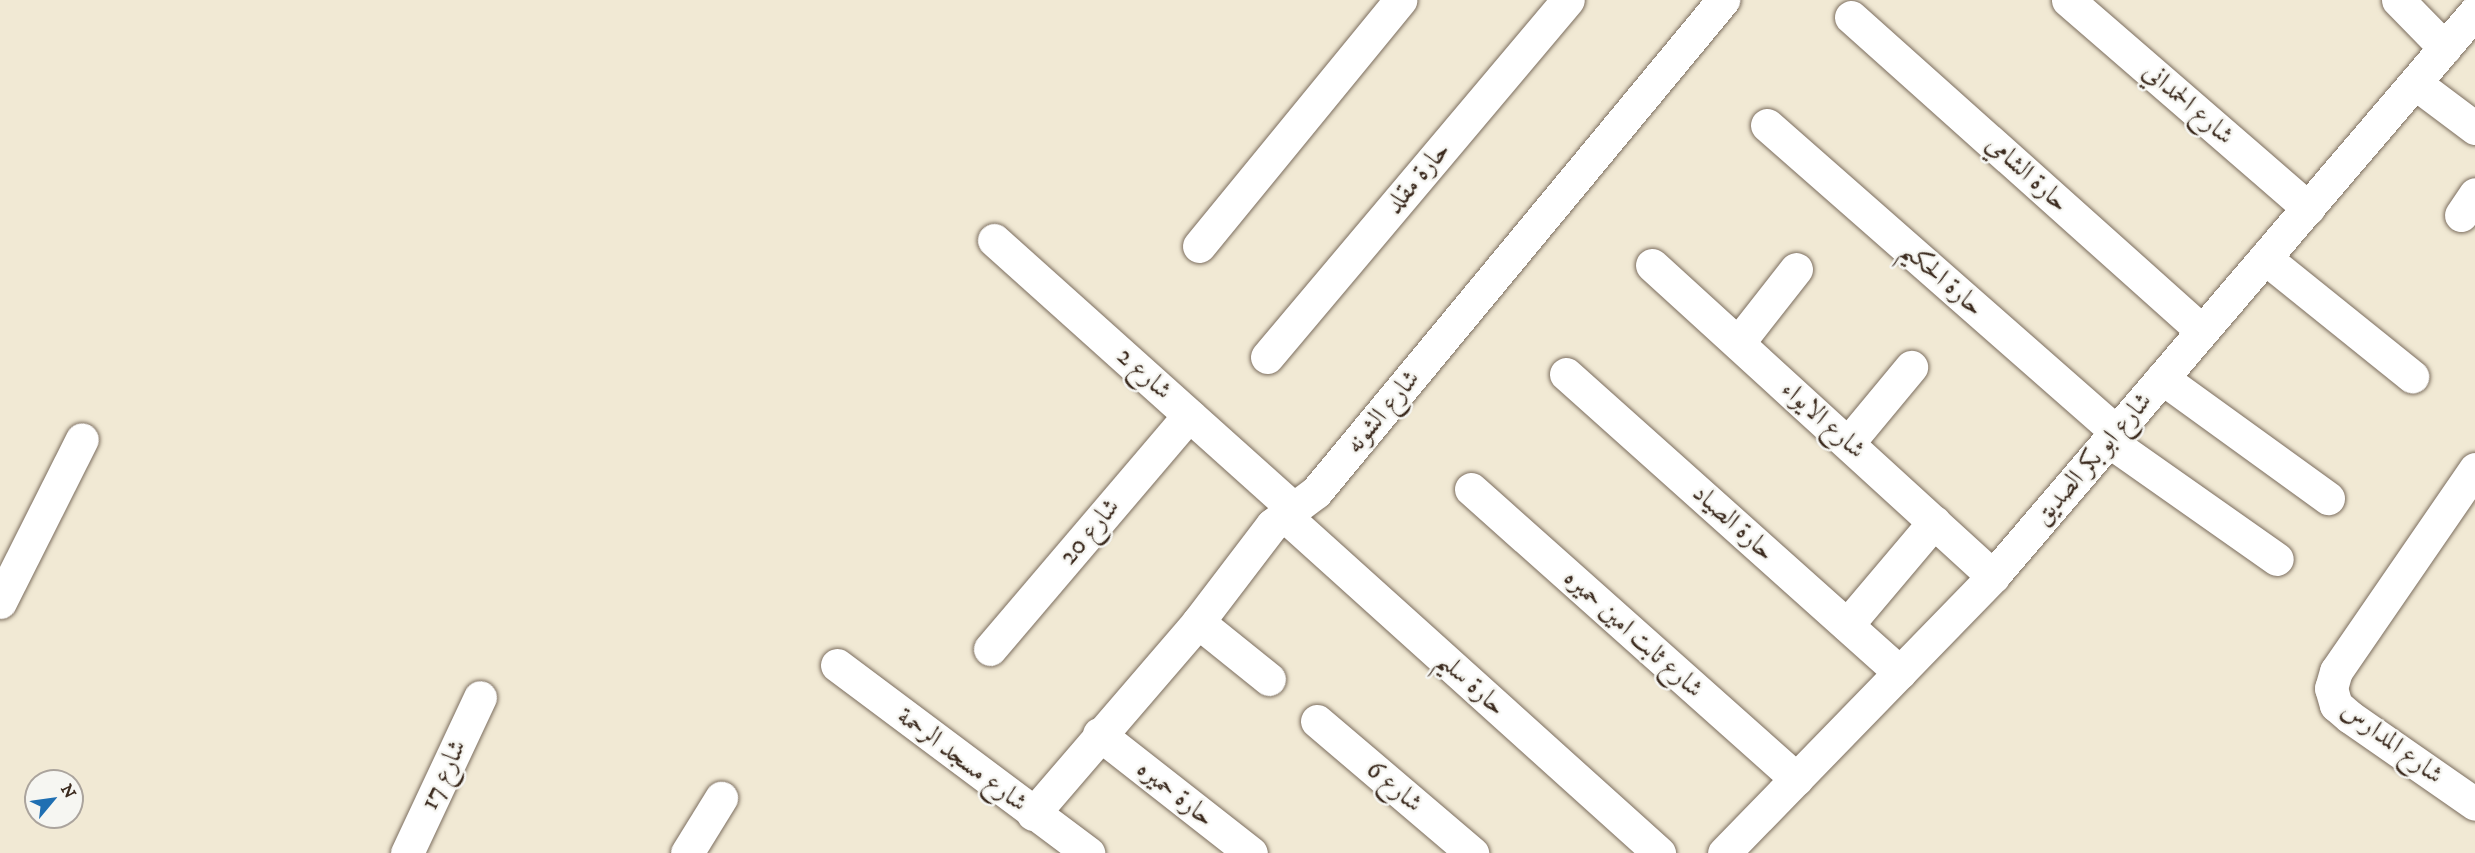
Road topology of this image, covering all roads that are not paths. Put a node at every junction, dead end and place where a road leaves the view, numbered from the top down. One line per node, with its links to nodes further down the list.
1 (1400, 0): 14 (street)
2 (1568, 0): 20 (street, حارة مقلد)
3 (1724, 0): 32 (street, شارع الشونه)
4 (2068, 0): 12 (street, شارع الحمداني)
5 (2398, 0): 8 (street)
6 (2475, 12): 8 (street, شارع ابو بكر الصديق)
7 (1851, 17): 18 (street, حارة الشامي)
8 (2445, 48): 9 (street, شارع ابو بكر الصديق)
9 (2415, 83): 11 (street); 12 (street, شارع ابو بكر الصديق)
10 (1767, 125): 26 (street, حارة الحكيم)
11 (2475, 128)
12 (2308, 208): 15 (street, شارع ابو بكر الصديق)
13 (994, 240): 25 (street, شارع 2)
14 (1199, 246)
15 (2265, 258): 18 (street, شارع ابو بكر الصديق); 23 (street)
16 (1652, 265): 19 (street, شارع الايواء)
17 (1796, 269): 19 (street)
18 (2202, 331): 24 (street, شارع ابو بكر الصديق)
19 (1738, 344): 28 (street, شارع الايواء)
20 (1267, 357)
21 (1911, 367): 28 (street)
22 (1566, 374): 38 (street, حارة الصياد)
23 (2412, 376)
24 (2162, 378): 26 (street, شارع ابو بكر الصديق); 31 (street)
25 (1189, 415): 32 (street, شارع 2); 39 (street, شارع 20)
26 (2113, 436): 34 (street, حارة الحكيم); 35 (street, شارع ابو بكر الصديق)
27 (82, 439): 36 (street)
28 (1848, 443): 33 (street, شارع الايواء)
29 (2475, 468): 47 (street, شارع المدارس)
30 (1471, 489): 46 (street, شارع ثابت امين حميره)
31 (2328, 498)
32 (1289, 512): 37 (street, شارع الشونه); 55 (street, حارة سليم)
33 (1934, 522): 35 (street, شارع الايواء); 38 (street)
34 (2277, 559)
35 (1993, 576): 41 (street, شارع ابو بكر الصديق)
36 (0, 602)
37 (1198, 622): 42 (street); 45 (street, شارع الشونه)
38 (1847, 625): 41 (street, حارة الصياد)
39 (990, 649)
40 (837, 665): 49 (street, شارع مسجد الرحمة)
41 (1900, 673): 46 (street, شارع ابو بكر الصديق)
42 (1269, 679)
43 (480, 697): 50 (street, شارع 17)
44 (1317, 721): 54 (street, شارع 6)
45 (1099, 734): 49 (street, شارع الشونه); 53 (street, حارة حميره)
46 (1796, 779): 56 (street, شارع ابو بكر الصديق)
47 (2472, 795)
48 (721, 798): 51 (street)
49 (1033, 814): 52 (street, شارع مسجد الرحمة)
50 (407, 853)
51 (687, 853)
52 (1088, 853)
53 (1251, 853)
54 (1472, 853)
55 (1659, 853)
56 (1724, 853)

